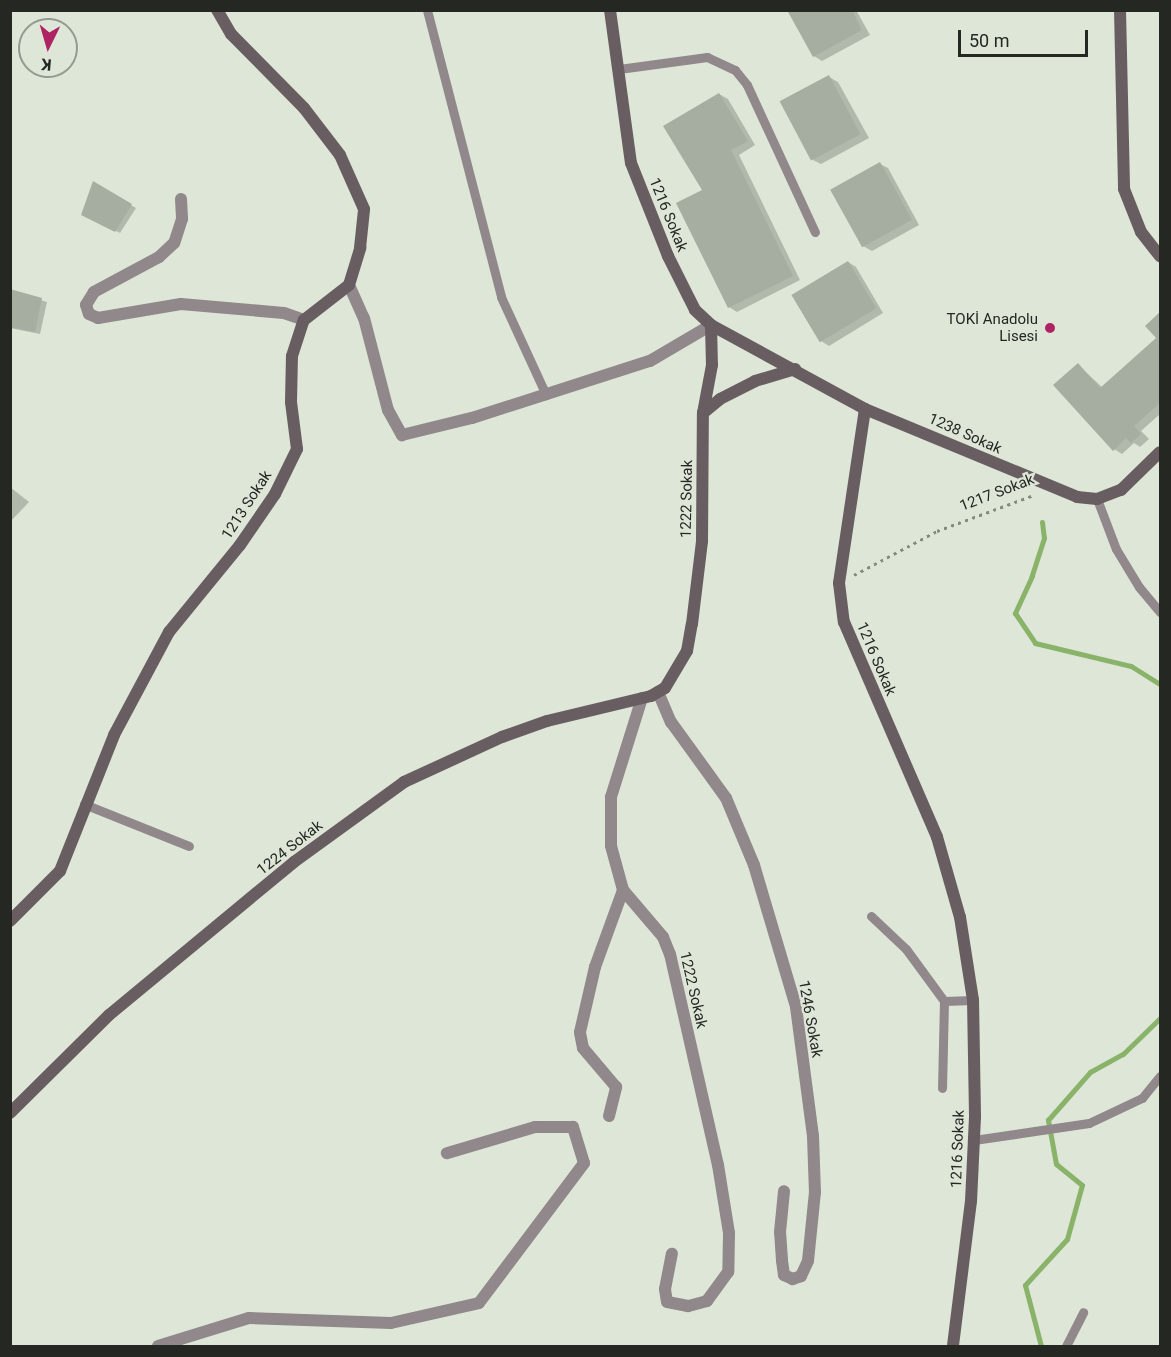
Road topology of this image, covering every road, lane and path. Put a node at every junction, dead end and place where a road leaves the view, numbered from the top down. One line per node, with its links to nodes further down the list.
1 (217, 10): 9 (street)
2 (427, 10): 13 (lane)
3 (610, 10): 5 (street, 1216 Sokak)
4 (1120, 10): 8 (street)
5 (619, 69): 7 (lane); 11 (street, 1216 Sokak)
6 (181, 199): 10 (street)
7 (815, 232)
8 (1161, 256)
9 (349, 285): 10 (street); 13 (street)
10 (304, 320): 23 (street, 1213 Sokak)
11 (711, 325): 12 (street, 1216 Sokak); 13 (street); 15 (street, 1222 Sokak)
12 (795, 369): 14 (street, 1216 Sokak); 15 (street)
13 (546, 395)
14 (865, 408): 17 (street, 1238 Sokak); 19 (street, 1216 Sokak)
15 (703, 413): 21 (street, 1222 Sokak)
16 (1161, 452): 18 (street)
17 (1053, 488): 18 (street, 1217 Sokak); 19 (path, 1217 Sokak)
18 (1097, 499): 20 (lane)
19 (839, 583): 28 (street, 1216 Sokak)
20 (1161, 612)
21 (658, 692): 22 (street); 36 (street, 1246 Sokak)
22 (642, 698): 25 (street, 1222 Sokak); 32 (street, 1224 Sokak)
23 (84, 804): 24 (lane); 27 (street, 1213 Sokak)
24 (189, 846)
25 (624, 890): 33 (street); 37 (street, 1222 Sokak)
26 (871, 916): 29 (lane)
27 (10, 921)
28 (973, 1000): 29 (lane); 34 (street, 1216 Sokak)
29 (944, 1001): 31 (lane)
30 (1161, 1076): 34 (lane)
31 (942, 1088)
32 (10, 1113)
33 (609, 1116)
34 (974, 1140): 40 (street, 1216 Sokak)
35 (447, 1152): 39 (street)
36 (784, 1191)
37 (672, 1254)
38 (1083, 1312): 41 (lane)
39 (158, 1347)
40 (953, 1347)
41 (1066, 1347)

